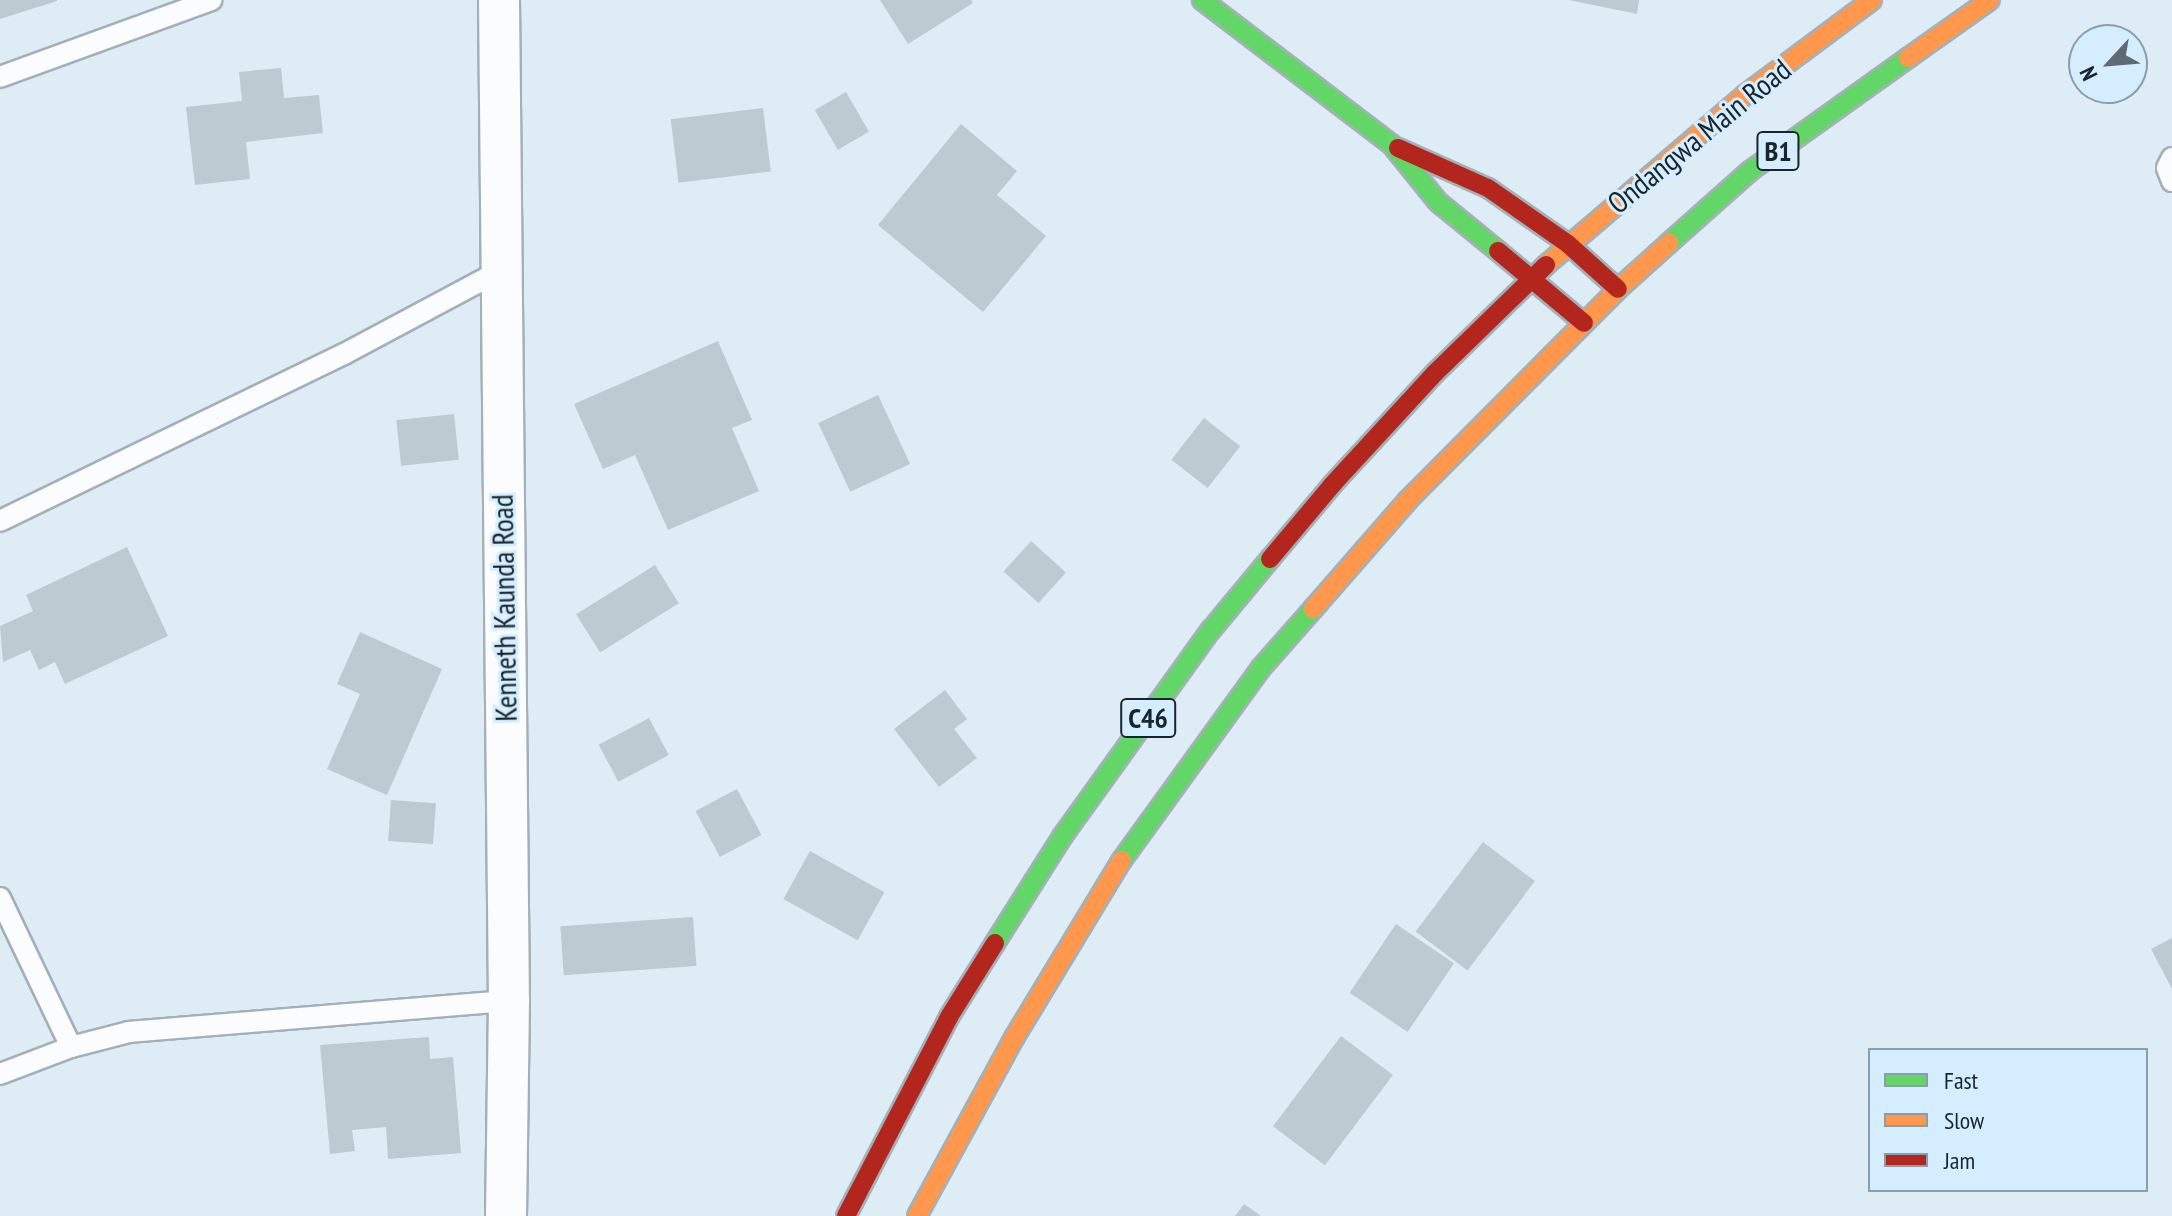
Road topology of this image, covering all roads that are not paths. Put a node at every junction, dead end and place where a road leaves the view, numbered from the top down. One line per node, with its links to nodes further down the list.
1 (211, 0): 6 (lane)
2 (499, 0): 11 (street, Kenneth Kaunda Road)
3 (1202, 0): 7 (main road)
4 (1872, 0): 10 (main road, Ondangwa Main Road / B1)
5 (1990, 0): 13 (main road, Ondangwa Main Road / B1)
6 (0, 77)
7 (1392, 145): 10 (main road); 12 (main road)
8 (2172, 158): 9 (lane)
9 (2172, 181)
10 (1568, 244): 12 (main road, Ondangwa Main Road / B1); 13 (main road)
11 (501, 270): 15 (lane); 17 (street, Kenneth Kaunda Road)
12 (1532, 281): 14 (main road); 21 (main road, C46)
13 (1618, 289): 14 (main road, Ondangwa Main Road / B1)
14 (1584, 323): 22 (main road, C46)
15 (0, 521)
16 (0, 898): 18 (lane)
17 (509, 1001): 18 (lane); 20 (street, Kenneth Kaunda Road)
18 (71, 1047): 19 (lane)
19 (0, 1074)
20 (506, 1216)
21 (846, 1216)
22 (917, 1216)

